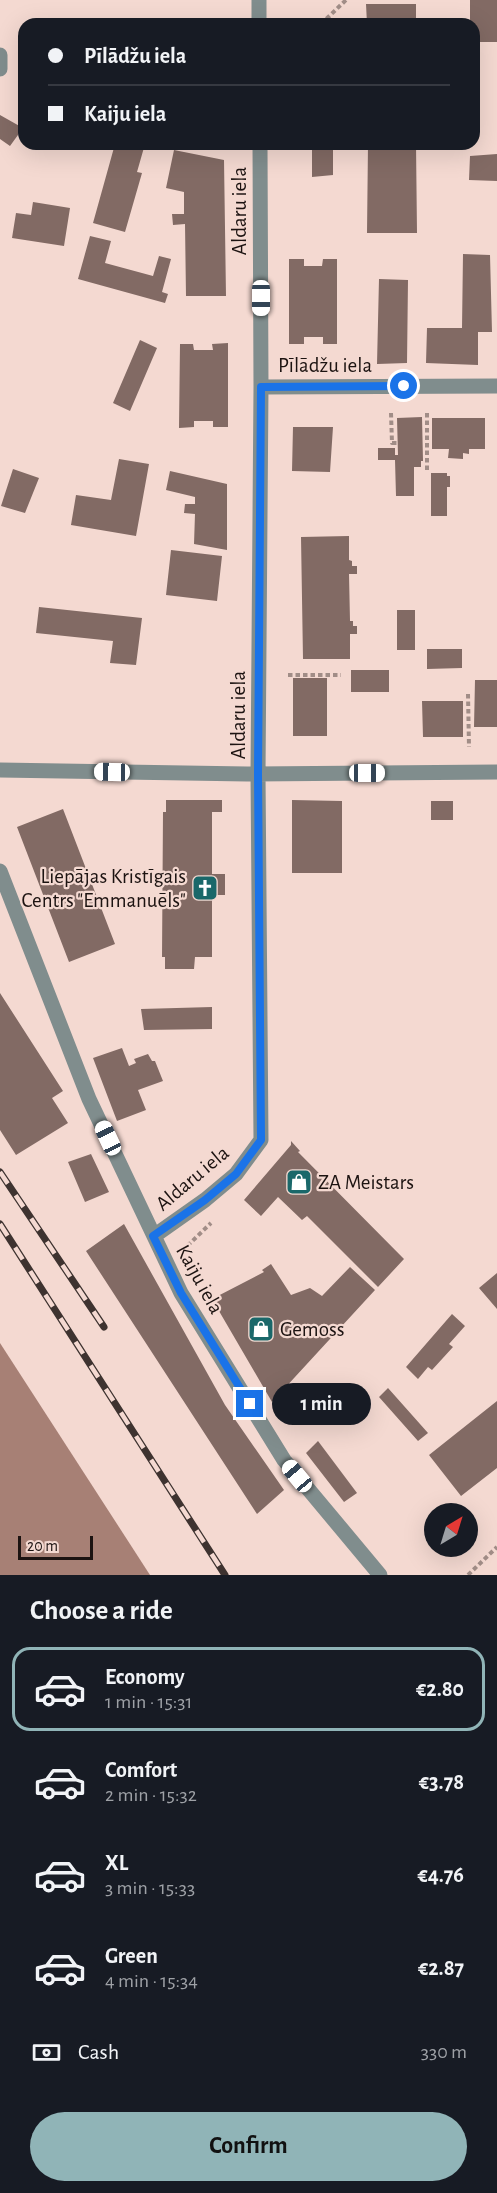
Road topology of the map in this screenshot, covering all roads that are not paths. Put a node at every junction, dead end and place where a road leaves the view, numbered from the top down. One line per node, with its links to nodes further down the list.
1 (259, 0): 2 (street)
2 (259, 18)
3 (0, 55): 4 (street)
4 (0, 69)
5 (260, 150): 7 (street, Aldaru iela)
6 (497, 386): 7 (street, Pīlādžu iela)
7 (261, 387): 10 (street, Aldaru iela)
8 (0, 770): 10 (street)
9 (497, 772): 10 (street)
10 (258, 774): 12 (street, Aldaru iela)
11 (0, 871): 12 (street, Kaiju iela)
12 (153, 1236): 13 (street, Kaiju iela)
13 (380, 1575)

